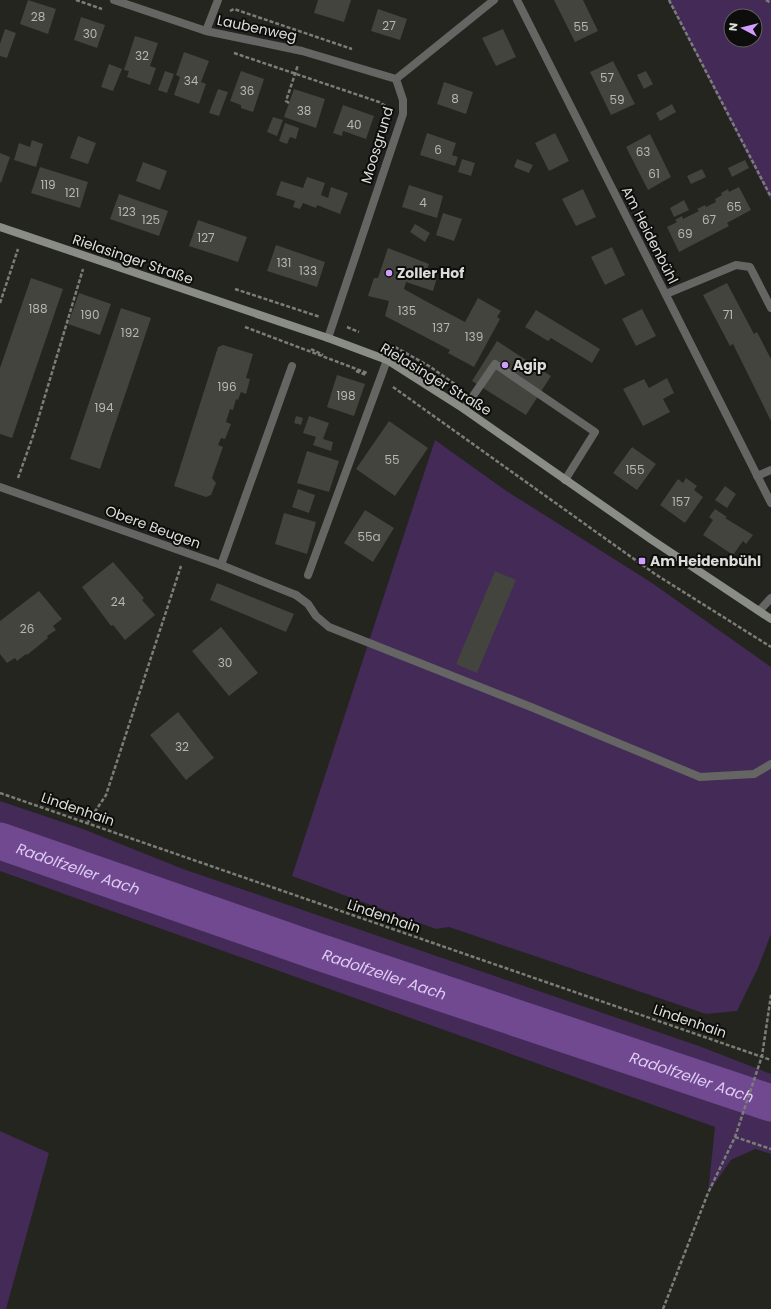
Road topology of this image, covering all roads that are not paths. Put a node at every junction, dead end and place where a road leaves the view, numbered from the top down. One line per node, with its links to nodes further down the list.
1 (114, 0): 5 (street, Laubenweg)
2 (218, 0): 5 (street)
3 (494, 0): 6 (street)
4 (517, 0): 8 (street, Am Heidenbühl)
5 (206, 31): 6 (street, Laubenweg)
6 (396, 79): 10 (street, Moosgrund)
7 (0, 228): 10 (main road, Rielasinger Straße)
8 (666, 294): 9 (street); 15 (street, Am Heidenbühl)
9 (771, 308)
10 (328, 338): 11 (main road, Rielasinger Straße)
11 (386, 360): 13 (main road, Rielasinger Straße); 20 (street)
12 (292, 366): 19 (street)
13 (464, 409): 16 (main road, Rielasinger Straße); 16 (street)
14 (771, 470): 15 (street)
15 (757, 476): 18 (street, Am Heidenbühl)
16 (565, 480): 22 (main road, Rielasinger Straße)
17 (0, 487): 19 (street, Obere Beugen)
18 (771, 503)
19 (221, 565): 24 (street, Obere Beugen)
20 (308, 575)
21 (771, 598): 22 (street)
22 (759, 611): 23 (main road, Rielasinger Straße)
23 (771, 619)
24 (771, 764)

